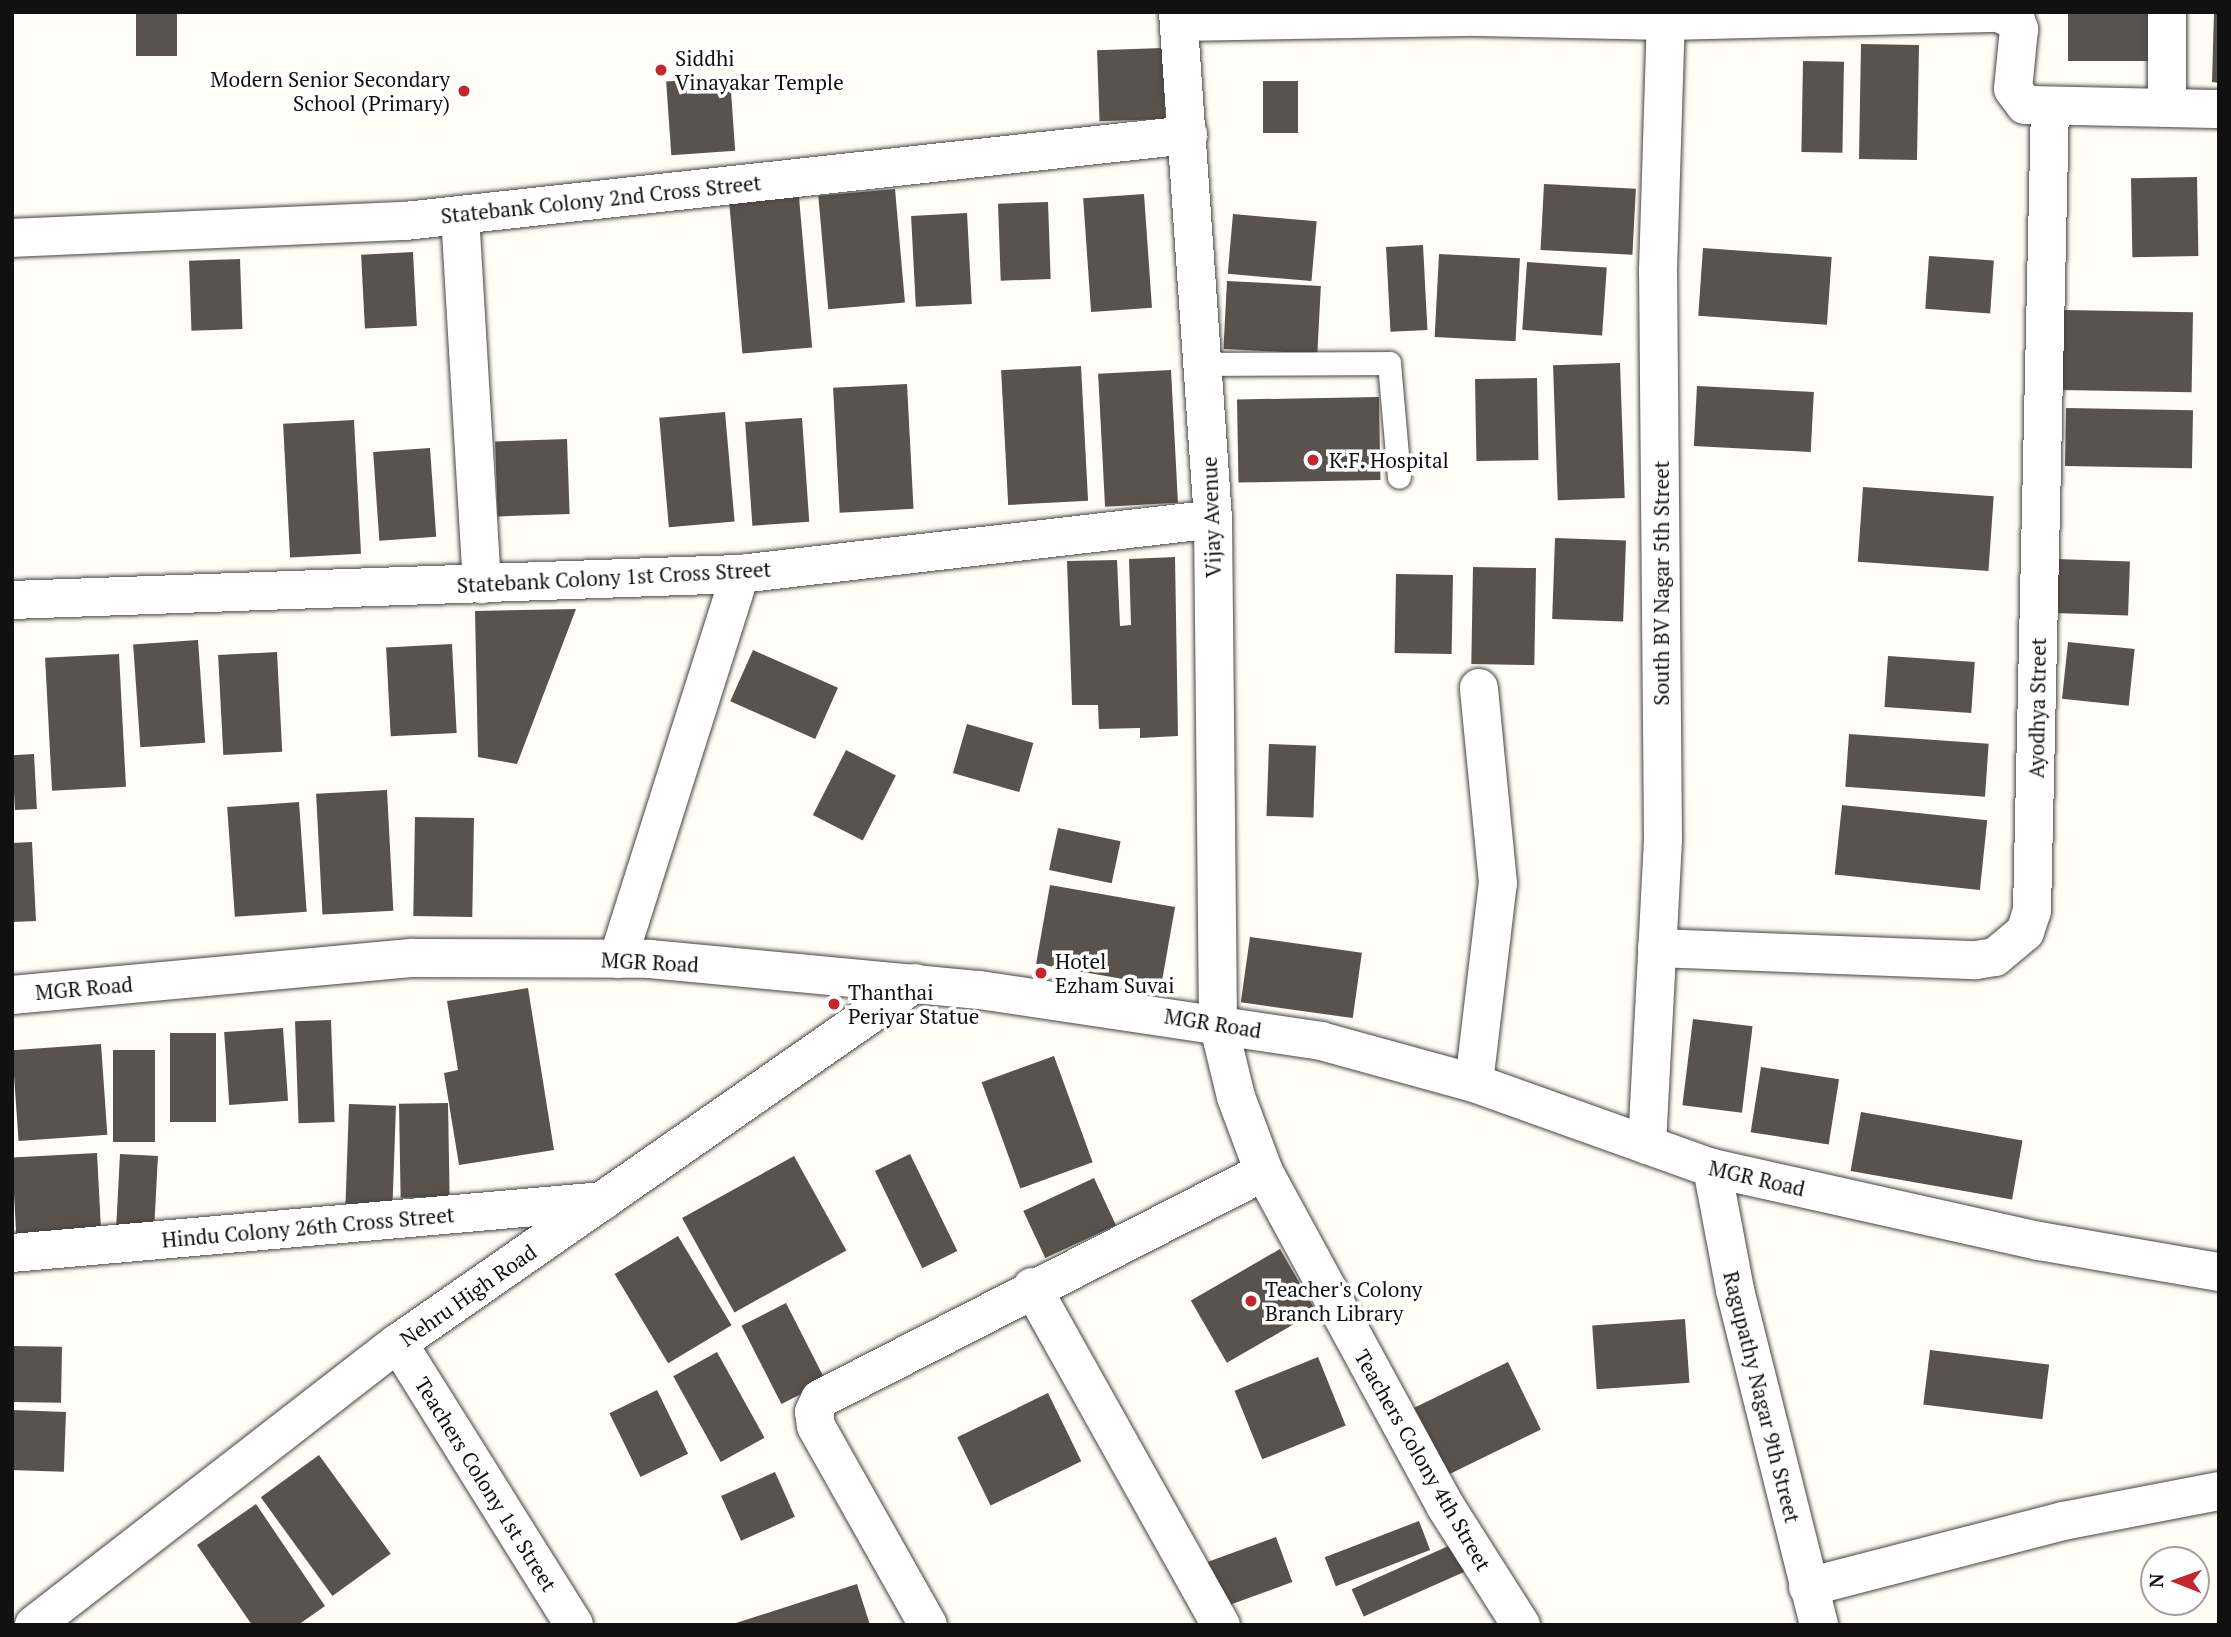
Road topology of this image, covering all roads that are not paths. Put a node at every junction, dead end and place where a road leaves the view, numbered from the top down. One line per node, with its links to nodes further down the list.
1 (2167, 12): 7 (street)
2 (1478, 15): 4 (street); 5 (street)
3 (1798, 15): 5 (street); 6 (street)
4 (1178, 17): 9 (street, Vijay Avenue)
5 (1667, 21): 19 (street, South BV Nagar 5th Street)
6 (2050, 106): 7 (street); 19 (street, Ayodhya Street)
7 (2167, 107): 8 (street)
8 (2219, 109)
9 (1188, 135): 10 (street, Statebank Colony 2nd Cross Street); 12 (street, Vijay Avenue)
10 (460, 215): 11 (street, Statebank Colony 2nd Cross Street); 16 (street)
11 (12, 238)
12 (1203, 363): 13 (lane); 14 (street, Vijay Avenue)
13 (1399, 477)
14 (1213, 519): 15 (street, Statebank Colony 1st Cross Street); 23 (street, Vijay Avenue)
15 (740, 574): 16 (street, Statebank Colony 1st Cross Street); 20 (street)
16 (482, 584): 17 (street, Statebank Colony 1st Cross Street)
17 (12, 600)
18 (1479, 688): 24 (street)
19 (1657, 948): 25 (street, South BV Nagar 5th Street)
20 (618, 959): 21 (street, MGR Road); 22 (street, MGR Road)
21 (915, 983): 23 (street, MGR Road); 28 (street, Nehru High Road)
22 (12, 995)
23 (1218, 1023): 24 (street, MGR Road); 27 (street, Teachers Colony 4th Street)
24 (1474, 1083): 25 (street, MGR Road)
25 (1647, 1145): 26 (street, MGR Road)
26 (1712, 1168): 30 (street, MGR Road); 34 (street, Ragupathy Nagar 9th Street)
27 (1264, 1172): 31 (street); 39 (street, Teachers Colony 4th Street)
28 (603, 1201): 29 (street, Hindu Colony 26th Cross Street); 32 (street, Nehru High Road)
29 (12, 1253)
30 (2219, 1272)
31 (1032, 1287): 37 (street); 38 (street)
32 (398, 1343): 35 (street, Nehru High Road); 36 (street, Teachers Colony 1st Street)
33 (2219, 1491): 34 (street)
34 (1808, 1587): 40 (street, Ragupathy Nagar 9th Street)
35 (34, 1625)
36 (574, 1625)
37 (928, 1625)
38 (1221, 1625)
39 (1521, 1625)
40 (1819, 1625)

